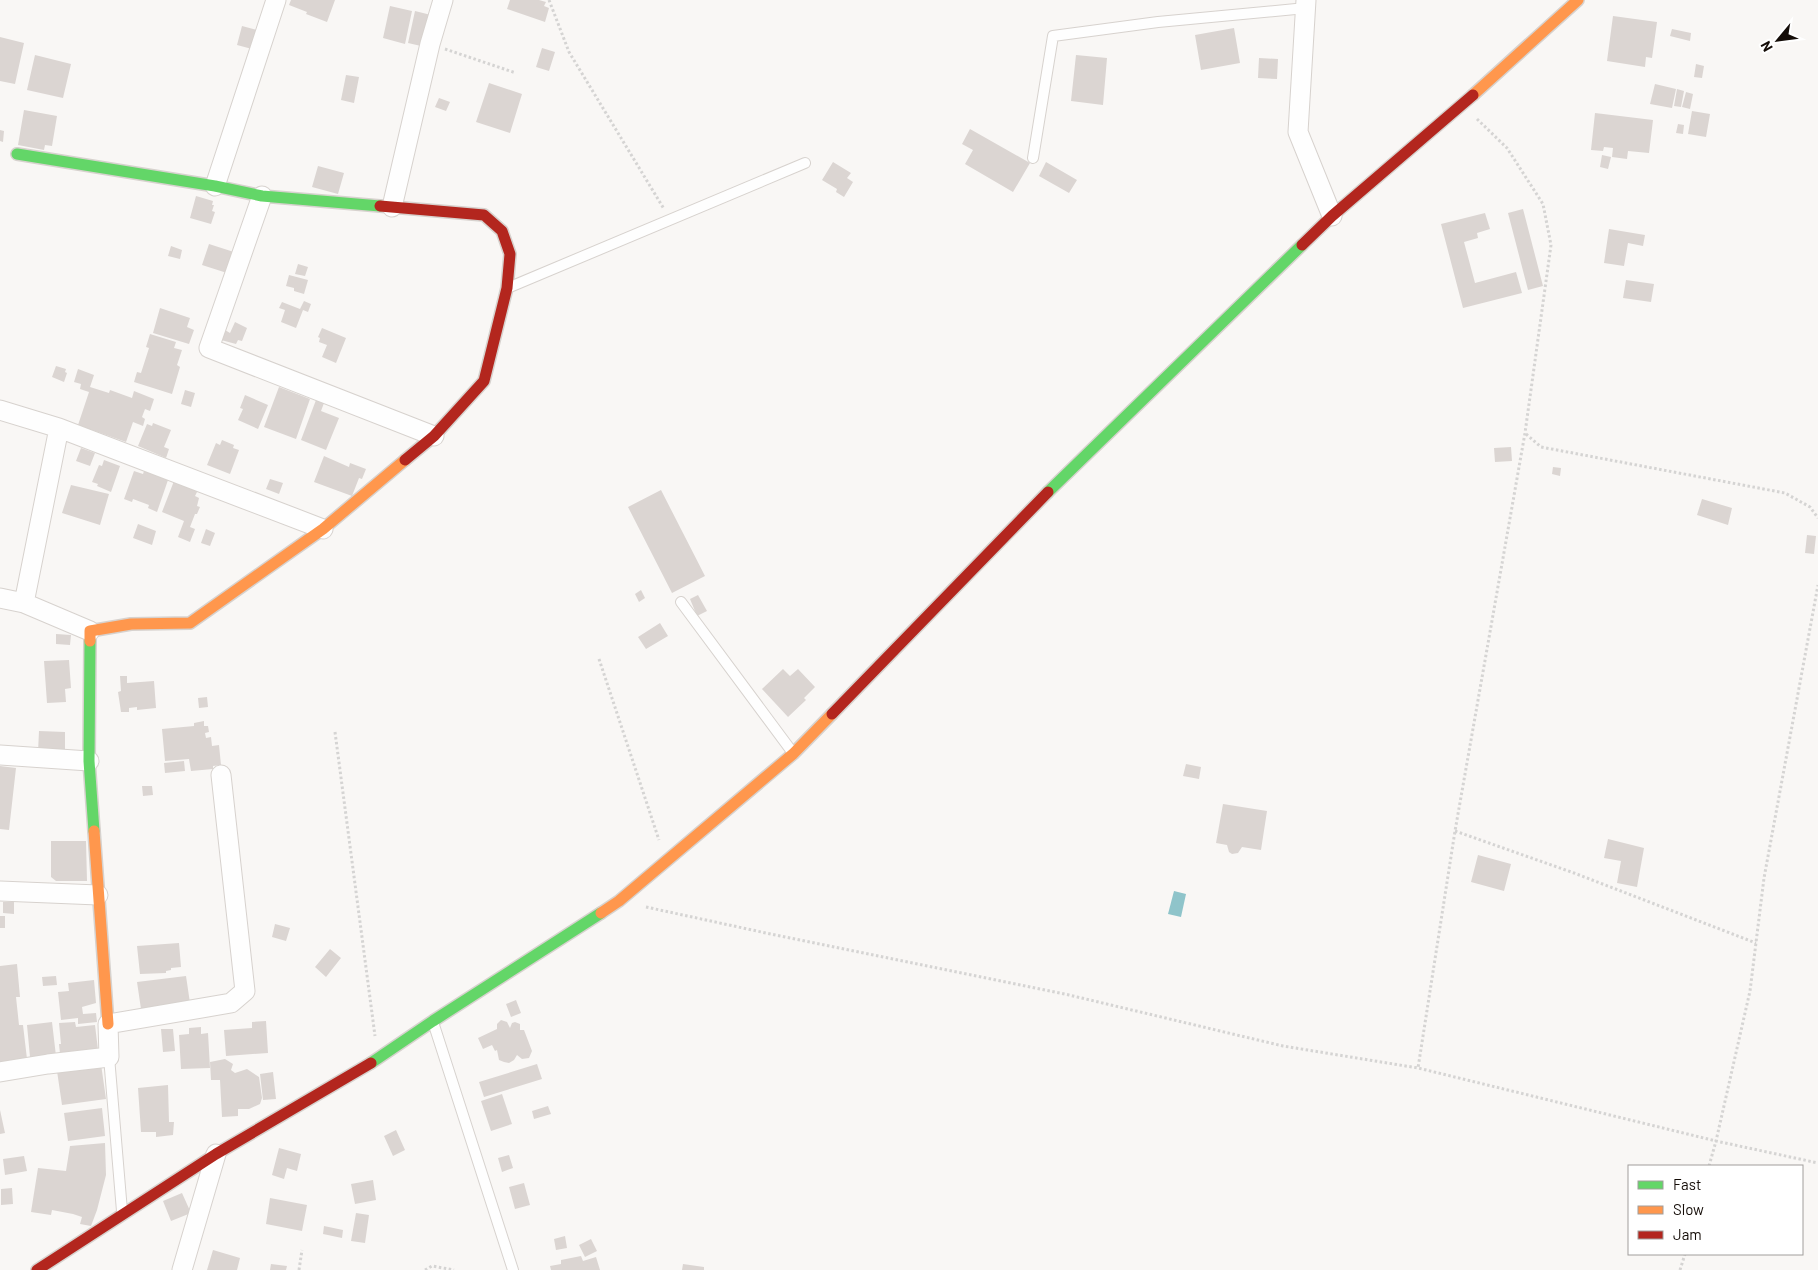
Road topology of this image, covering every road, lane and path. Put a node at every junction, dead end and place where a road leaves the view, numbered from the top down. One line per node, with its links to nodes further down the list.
1 (276, 0): 12 (street)
2 (443, 0): 6 (street)
3 (549, 0): 16 (path)
4 (1578, 0): 8 (street)
5 (1306, 4): 10 (lane); 15 (street)
6 (430, 44): 7 (path); 14 (street)
7 (516, 73)
8 (1462, 106): 15 (street); 20 (path)
9 (13, 154): 12 (street)
10 (1033, 158)
11 (805, 164): 16 (lane)
12 (215, 186): 13 (street)
13 (262, 196): 14 (street); 21 (street)
14 (392, 207): 17 (street)
15 (1332, 216): 31 (street)
16 (671, 219): 17 (lane)
17 (507, 288): 21 (street)
18 (0, 410): 19 (street)
19 (59, 428): 23 (street); 27 (street)
20 (1525, 433): 22 (path); 35 (path)
21 (434, 436): 23 (street)
22 (1818, 518)
23 (323, 529): 28 (street)
24 (1818, 585): 40 (path)
25 (0, 598): 27 (street)
26 (681, 602): 31 (lane)
27 (24, 603): 28 (street)
28 (90, 631): 33 (street)
29 (599, 659): 36 (path)
30 (335, 732): 44 (path)
31 (793, 754): 36 (street)
32 (0, 755): 33 (street)
33 (89, 761): 38 (street)
34 (221, 775): 42 (street)
35 (1455, 831): 40 (path); 45 (path)
36 (666, 862): 39 (street)
37 (0, 891): 38 (street)
38 (98, 895): 42 (street)
39 (619, 901): 41 (street); 45 (path)
40 (1756, 943): 47 (path)
41 (432, 1021): 44 (street); 59 (lane)
42 (108, 1024): 43 (street)
43 (109, 1057): 46 (street); 51 (lane)
44 (378, 1059): 48 (street)
45 (1418, 1068): 47 (path)
46 (0, 1072)
47 (1716, 1142): 49 (path); 50 (path)
48 (216, 1154): 51 (street); 55 (street)
49 (1818, 1163)
50 (1710, 1165)
51 (122, 1214): 54 (street)
52 (302, 1250): 56 (path)
53 (1685, 1255): 60 (path)
54 (37, 1270)
55 (182, 1270)
56 (299, 1270)
57 (424, 1270): 58 (path)
58 (454, 1270)
59 (513, 1270)
60 (1680, 1270)

